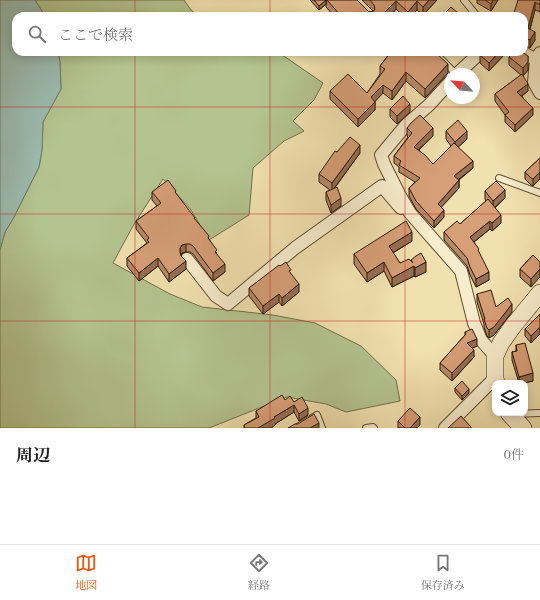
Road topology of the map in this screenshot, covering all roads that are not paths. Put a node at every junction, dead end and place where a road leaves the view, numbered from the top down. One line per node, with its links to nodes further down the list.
1 (464, 0): 2 (lane)
2 (474, 12)
3 (528, 54): 6 (street)
4 (438, 56): 7 (lane)
5 (476, 56): 8 (street)
6 (538, 56): 10 (street)
7 (450, 68)
8 (463, 68)
9 (444, 89): 13 (street)
10 (540, 93)
11 (499, 178): 12 (lane)
12 (540, 193)
13 (410, 213): 14 (street); 16 (street)
14 (187, 259)
15 (540, 293): 16 (street)
16 (494, 356): 17 (street)
17 (495, 380)
18 (492, 383): 26 (street)
19 (528, 413): 20 (lane)
20 (540, 413)
21 (511, 416): 27 (street)
22 (296, 428): 23 (lane)
23 (322, 428)
24 (366, 428): 25 (lane)
25 (374, 428)
26 (445, 428)
27 (523, 428)

